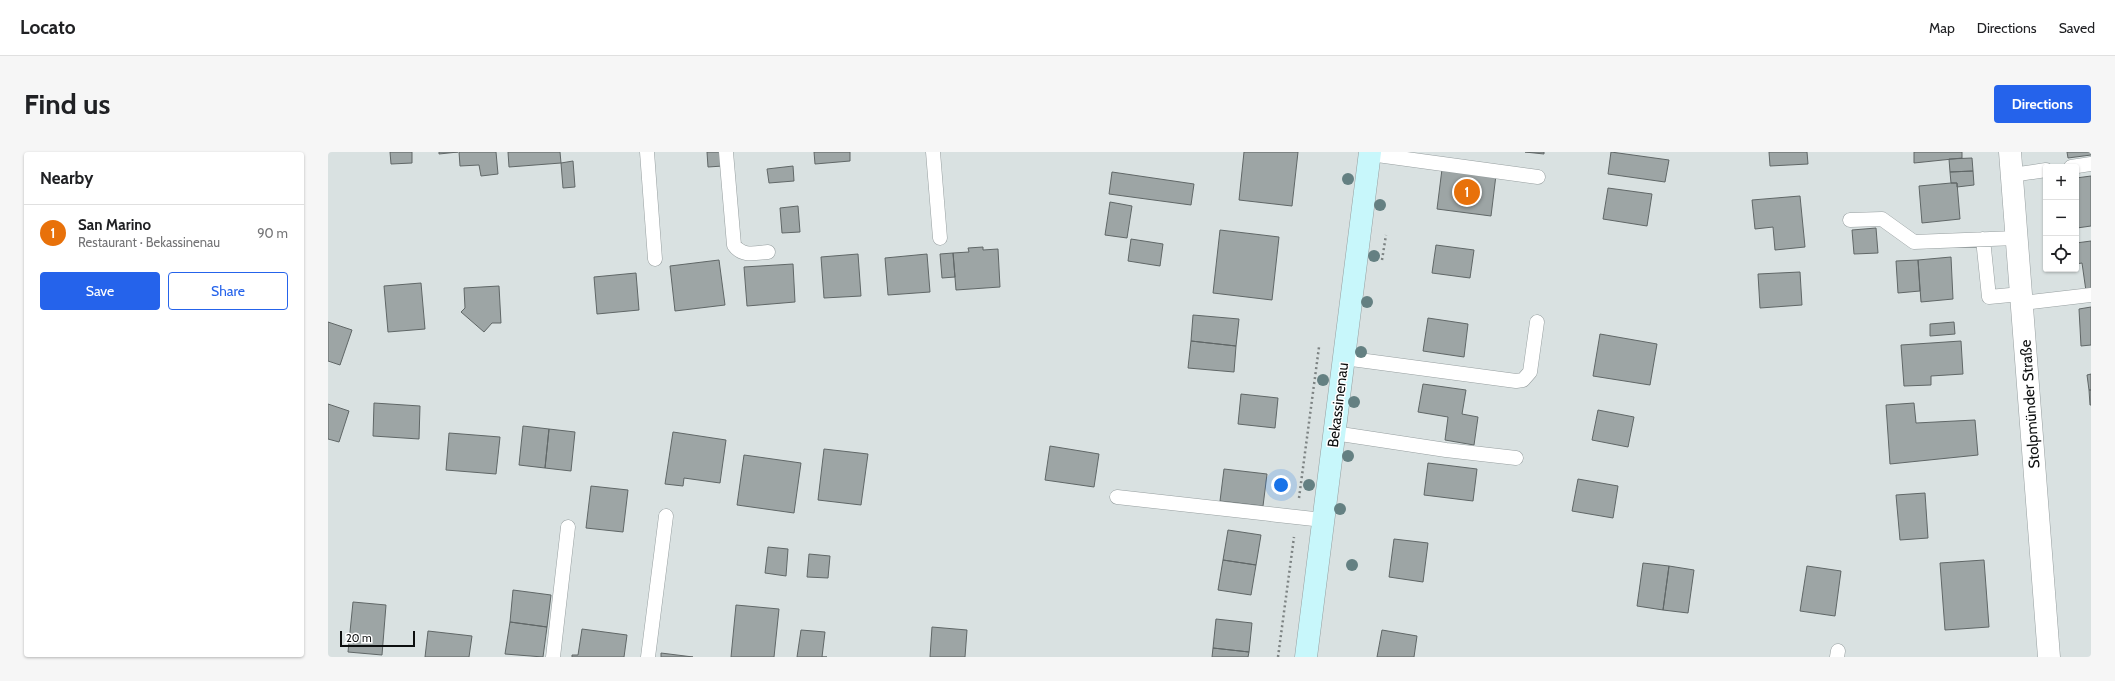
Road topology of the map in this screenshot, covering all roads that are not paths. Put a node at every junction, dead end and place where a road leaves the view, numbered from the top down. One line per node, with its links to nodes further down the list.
1 (647, 152): 16 (lane)
2 (726, 152): 15 (lane)
3 (933, 152): 12 (lane)
4 (2010, 152): 9 (street, Stolpmünder Straße)
5 (1370, 153): 10 (lane); 20 (street, Bekassinenau)
6 (2091, 164): 7 (lane)
7 (2079, 166)
8 (2043, 170): 9 (lane)
9 (2012, 175): 13 (street, Stolpmünder Straße)
10 (1538, 177)
11 (1850, 220): 14 (lane)
12 (940, 238)
13 (2016, 238): 14 (lane); 18 (street, Stolpmünder Straße)
14 (1983, 239): 18 (lane)
15 (768, 252)
16 (655, 260)
17 (2091, 295): 18 (lane)
18 (2021, 298): 30 (street, Stolpmünder Straße)
19 (1537, 322): 20 (lane)
20 (1344, 358): 21 (street, Bekassinenau)
21 (1334, 433): 22 (lane); 25 (street, Bekassinenau)
22 (1516, 458)
23 (1117, 497): 25 (lane)
24 (666, 516): 28 (lane)
25 (1323, 520): 29 (street, Bekassinenau)
26 (568, 527): 27 (lane)
27 (553, 657)
28 (648, 657)
29 (1306, 657)
30 (2049, 657)

